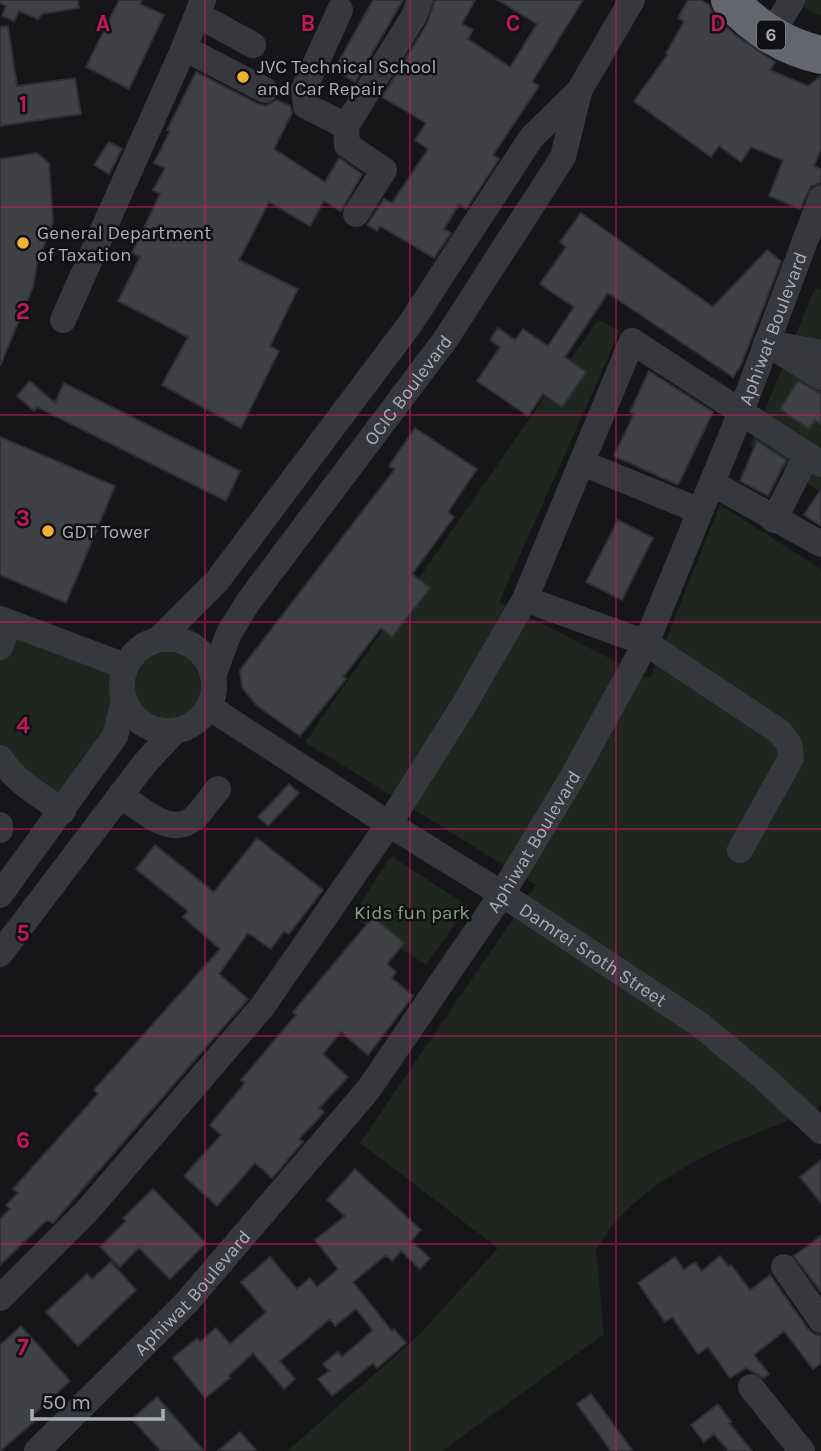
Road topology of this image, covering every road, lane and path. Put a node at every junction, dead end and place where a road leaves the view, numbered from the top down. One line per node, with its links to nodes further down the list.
1 (420, 0): 13 (street)
2 (632, 0): 12 (street, OCIC Boulevard)
3 (730, 0): 7 (highway, 6)
4 (792, 0): 7 (street)
5 (200, 7): 8 (street); 9 (street)
6 (340, 10): 13 (street)
7 (771, 35): 10 (highway, 6)
8 (253, 45)
9 (184, 48): 11 (street); 16 (street)
10 (821, 55)
11 (265, 90)
12 (579, 91): 28 (street, OCIC Boulevard); 31 (street, OCIC Boulevard)
13 (346, 126): 15 (street)
14 (821, 198): 17 (street, Aphiwat Boulevard)
15 (356, 215)
16 (63, 320)
17 (766, 343): 18 (street); 19 (street, Aphiwat Boulevard)
18 (820, 367)
19 (741, 412): 20 (street); 21 (street); 22 (street, Aphiwat Boulevard)
20 (814, 459): 24 (street)
21 (582, 463): 23 (street); 26 (street)
22 (712, 483): 23 (street, Aphiwat Boulevard); 24 (street)
23 (700, 511): 29 (street, Aphiwat Boulevard)
24 (774, 520): 25 (street)
25 (821, 544)
26 (525, 599): 29 (street); 39 (street)
27 (3, 630): 30 (street)
28 (159, 639): 30 (street); 31 (street)
29 (646, 643): 40 (street); 42 (street, Aphiwat Boulevard)
30 (125, 666): 32 (street)
31 (213, 677): 33 (street)
32 (124, 700): 34 (street); 38 (street)
33 (209, 707): 34 (street); 39 (street, Damrei Sroth Street)
34 (175, 731): 37 (street)
35 (0, 758): 38 (street)
36 (218, 789): 37 (street)
37 (121, 796): 43 (street)
38 (63, 811): 41 (street)
39 (389, 824): 42 (street, Damrei Sroth Street); 46 (street)
40 (740, 850)
41 (0, 894)
42 (502, 894): 44 (street, Damrei Sroth Street); 49 (street, Aphiwat Boulevard)
43 (0, 954)
44 (821, 1131)
45 (784, 1267): 47 (street)
46 (0, 1298)
47 (821, 1320)
48 (751, 1387): 50 (street)
49 (37, 1451)
50 (802, 1451)

